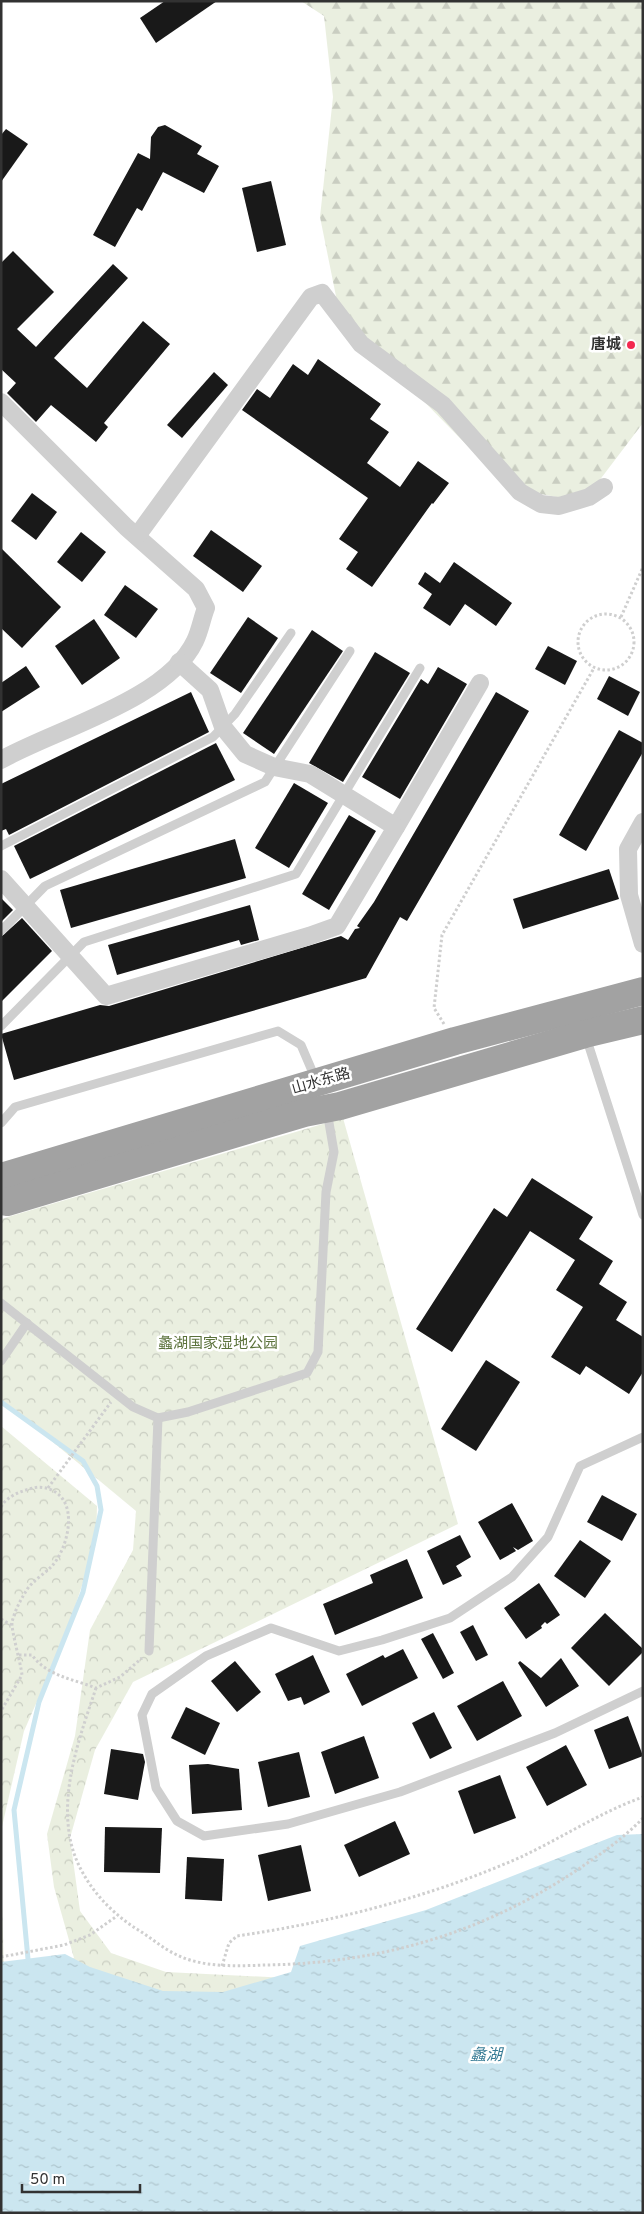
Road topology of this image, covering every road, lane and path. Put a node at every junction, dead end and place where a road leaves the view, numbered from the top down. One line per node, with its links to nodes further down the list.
1 (1, 402): 3 (street)
2 (604, 487): 3 (street)
3 (137, 536): 8 (street)
4 (643, 567): 5 (path)
5 (621, 617): 10 (path); 10 (path)
6 (291, 633): 12 (lane)
7 (350, 651): 14 (lane)
8 (178, 662): 12 (street); 13 (street)
9 (420, 668): 15 (lane)
10 (594, 668): 28 (path)
11 (480, 683): 17 (street)
12 (223, 727): 14 (street); 18 (lane)
13 (1, 760)
14 (274, 767): 15 (street); 20 (lane)
15 (344, 795): 17 (street); 23 (lane)
16 (643, 822): 22 (street)
17 (396, 827): 23 (street)
18 (1, 846)
19 (1, 879): 20 (street)
20 (25, 906): 21 (lane); 23 (street)
21 (1, 931)
22 (643, 944)
23 (70, 956): 26 (lane)
24 (643, 991): 28 (highway, 山水东路)
25 (643, 1020): 27 (highway, 山水东路)
26 (1, 1026)
27 (585, 1034): 29 (highway, 山水东路); 33 (lane)
28 (455, 1041): 29 (highway, 山水东路)
29 (322, 1096): 30 (lane); 31 (highway, 山水东路); 32 (highway, 山水东路); 38 (lane)
30 (1, 1123)
31 (1, 1177)
32 (1, 1201)
33 (643, 1215)
34 (1, 1303): 35 (lane)
35 (27, 1323): 36 (lane); 37 (lane)
36 (1, 1361)
37 (116, 1394): 38 (lane); 40 (path)
38 (158, 1418): 44 (lane)
39 (643, 1437): 47 (lane)
40 (48, 1488): 41 (path); 43 (path)
41 (1, 1507)
42 (1, 1619): 43 (path)
43 (12, 1625): 45 (path)
44 (150, 1651): 46 (path)
45 (19, 1655): 46 (path); 48 (path)
46 (96, 1688): 51 (path)
47 (643, 1691)
48 (1, 1710)
49 (643, 1798): 53 (path)
50 (643, 1818): 53 (path)
51 (118, 1916): 52 (path); 53 (path)
52 (1, 1957)
53 (222, 1966)

